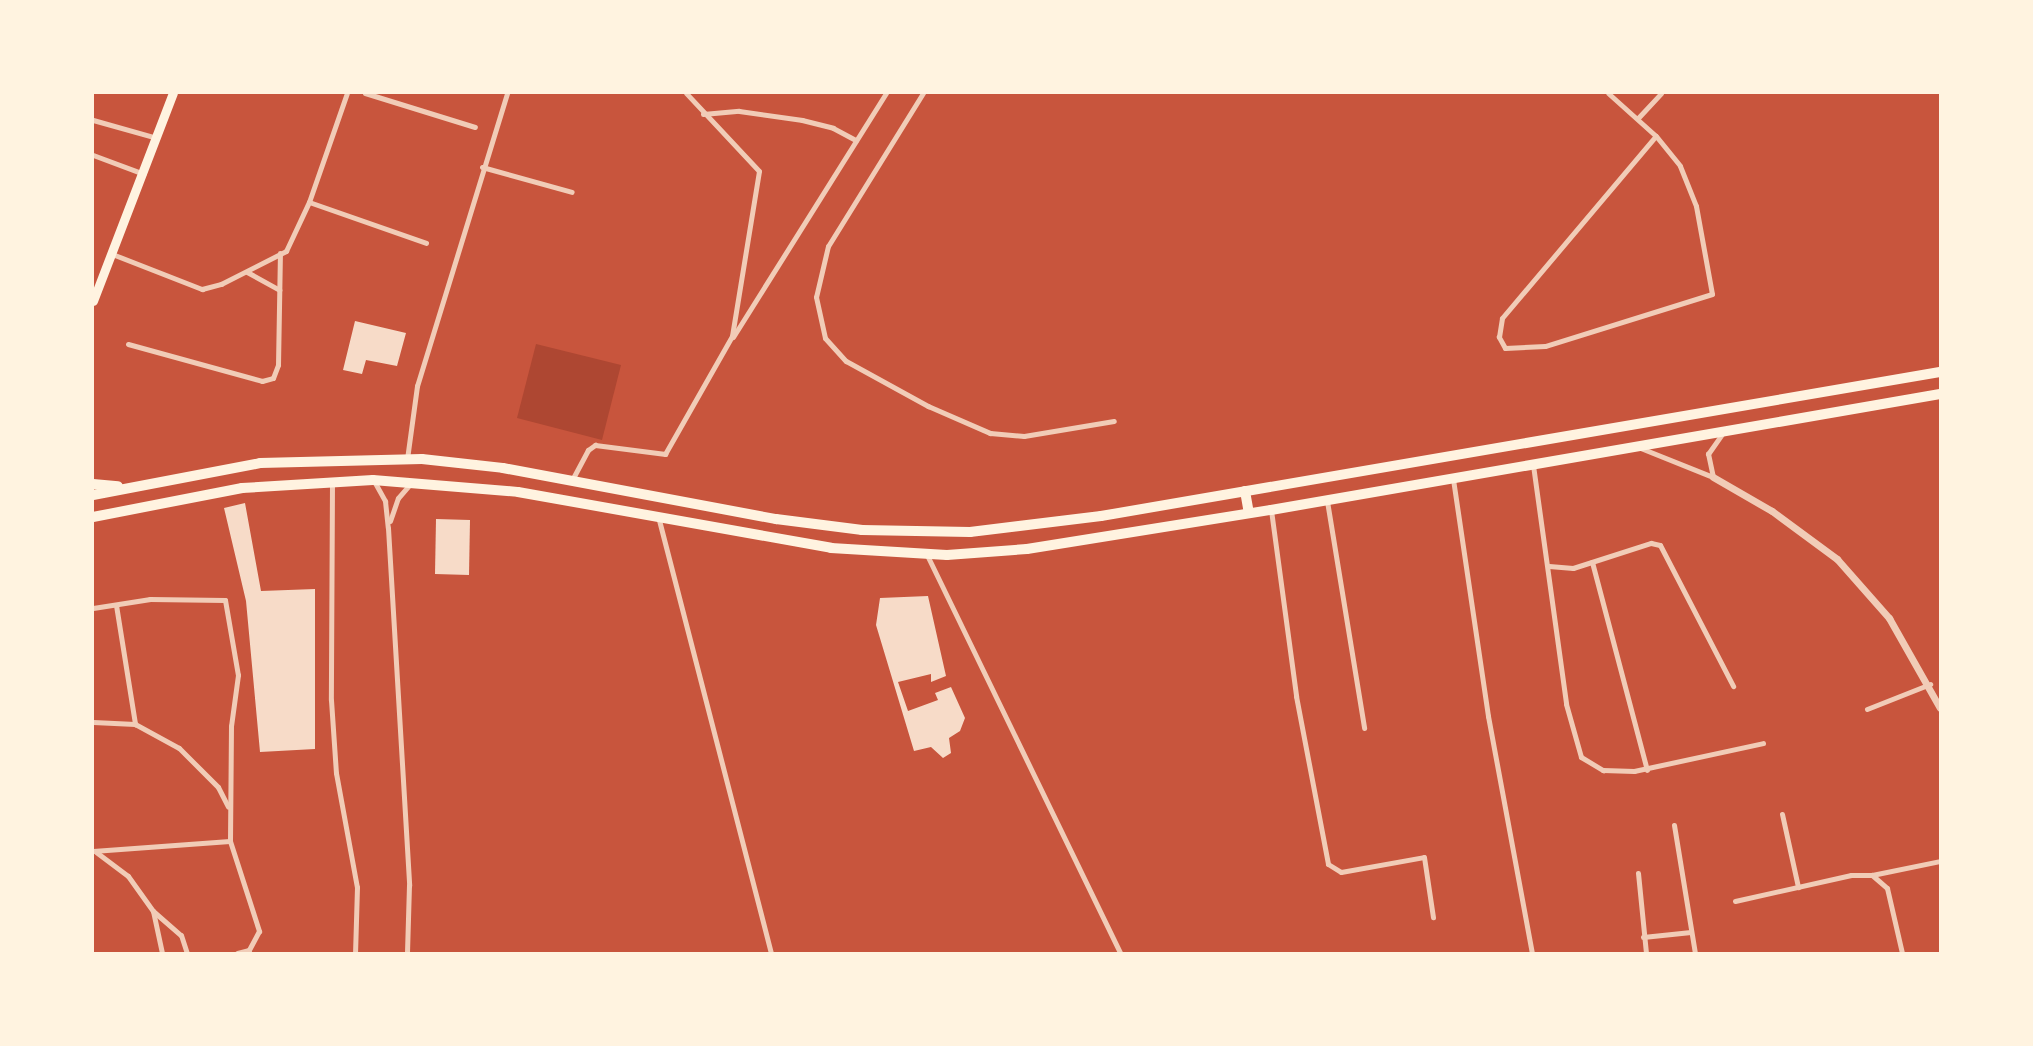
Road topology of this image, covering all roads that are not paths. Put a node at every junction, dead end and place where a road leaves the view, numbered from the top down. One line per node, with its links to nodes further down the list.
1 (173, 93): 15 (main road)
2 (347, 93): 21 (street)
3 (365, 93): 13 (street)
4 (506, 93): 18 (street)
5 (686, 93): 10 (street)
6 (886, 93): 16 (street)
7 (923, 93): 32 (street)
8 (1608, 93): 11 (street)
9 (1661, 93): 11 (street)
10 (703, 114): 16 (street); 28 (street)
11 (1637, 118): 14 (street)
12 (93, 120): 15 (street)
13 (475, 127)
14 (1656, 136): 14 (street)
15 (157, 138): 19 (main road)
16 (856, 140): 28 (street)
17 (93, 155): 19 (street)
18 (482, 167): 20 (street); 35 (street)
19 (144, 174): 24 (main road)
20 (572, 192)
21 (309, 202): 22 (street); 23 (street)
22 (426, 243)
23 (280, 253): 25 (street); 26 (street)
24 (112, 254): 25 (street); 27 (main road)
25 (247, 272): 26 (street)
26 (279, 290): 29 (street)
27 (93, 301)
28 (729, 342): 42 (street)
29 (128, 344)
30 (1940, 372): 45 (highway)
31 (1940, 394): 33 (highway)
32 (1114, 421)
33 (1728, 430): 34 (highway); 37 (street)
34 (1638, 447): 36 (highway); 37 (street)
35 (407, 459): 42 (highway); 44 (highway)
36 (1534, 465): 40 (highway); 55 (street)
37 (1713, 477): 58 (street)
38 (332, 480): 39 (highway); 50 (highway); 84 (street)
39 (373, 480): 41 (highway); 52 (street)
40 (1453, 480): 47 (highway); 88 (street)
41 (412, 482): 51 (highway); 52 (street)
42 (571, 482): 45 (highway)
43 (93, 484): 44 (highway)
44 (129, 487): 46 (highway)
45 (1245, 491): 49 (highway)
46 (93, 495)
47 (1327, 501): 48 (highway); 64 (street)
48 (1271, 510): 49 (highway); 78 (street)
49 (1249, 513): 53 (highway)
50 (93, 517)
51 (659, 520): 53 (highway); 86 (street)
52 (388, 528): 85 (street)
53 (927, 555): 87 (street)
54 (1592, 562): 55 (street); 59 (street); 66 (street)
55 (1549, 566): 66 (street)
56 (116, 604): 57 (street); 63 (street); 67 (street)
57 (93, 608)
58 (1930, 684): 60 (street); 61 (street)
59 (1733, 686)
60 (1940, 708)
61 (1867, 709)
62 (93, 722): 63 (street)
63 (135, 724): 67 (street)
64 (1364, 728)
65 (1763, 743): 66 (street)
66 (1647, 770)
67 (228, 807): 70 (street)
68 (1782, 814): 75 (street)
69 (1674, 825): 79 (street)
70 (230, 841): 71 (street); 83 (street)
71 (94, 851): 77 (street)
72 (1940, 862): 74 (street)
73 (1638, 873): 80 (street)
74 (1872, 875): 75 (street); 91 (street)
75 (1798, 887): 76 (street)
76 (1735, 901)
77 (153, 911): 81 (street); 82 (street)
78 (1433, 917)
79 (1691, 932): 80 (street); 90 (street)
80 (1643, 937): 89 (street)
81 (162, 953)
82 (187, 953)
83 (237, 953)
84 (355, 953)
85 (407, 953)
86 (771, 953)
87 (1120, 953)
88 (1532, 953)
89 (1646, 953)
90 (1695, 953)
91 (1902, 953)

